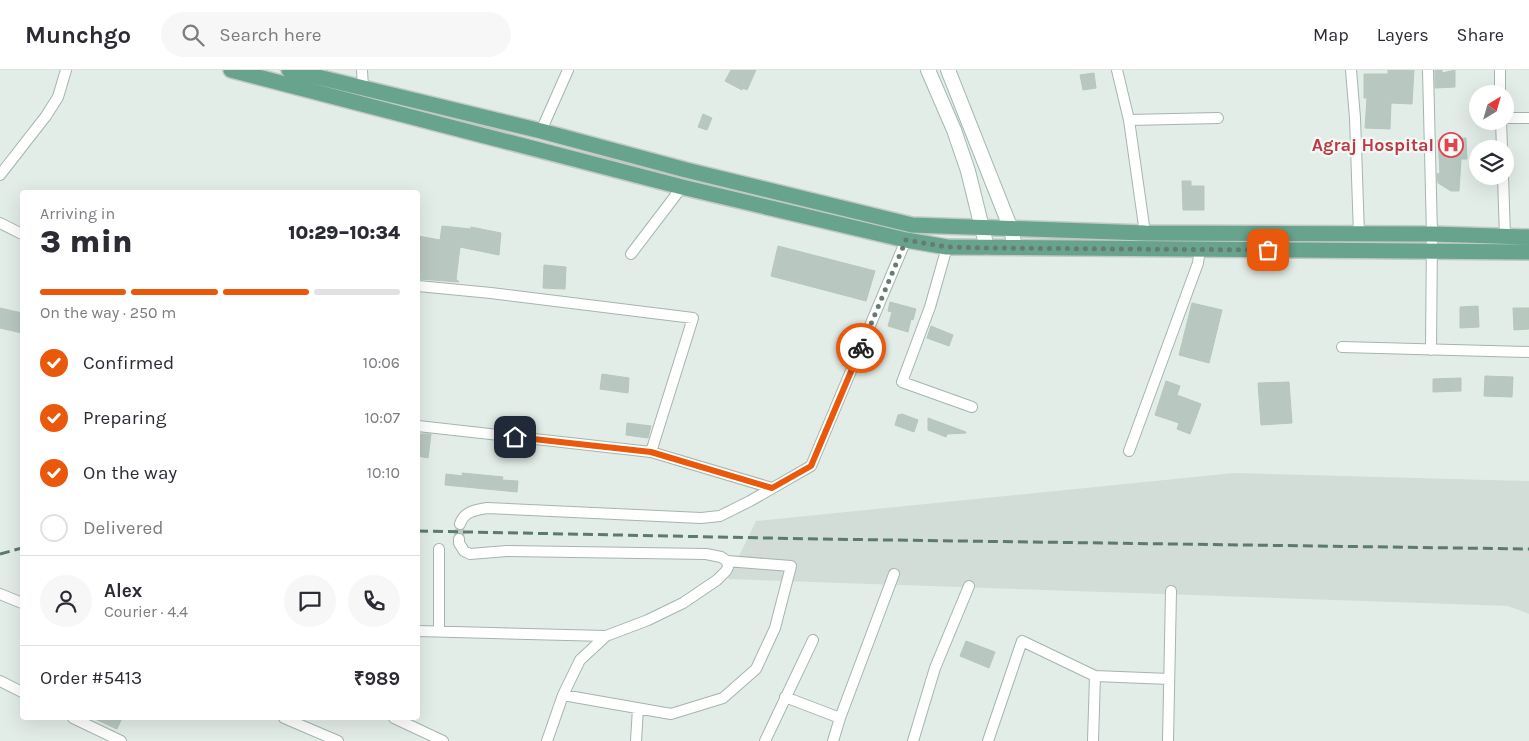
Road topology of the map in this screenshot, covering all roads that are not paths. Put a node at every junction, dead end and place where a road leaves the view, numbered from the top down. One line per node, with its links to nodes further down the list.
1 (66, 70): 19 (street)
2 (231, 70): 21 (main road)
3 (289, 70): 13 (main road)
4 (362, 70): 13 (street)
5 (568, 70): 18 (street)
6 (928, 70): 23 (main road)
7 (948, 70): 24 (main road)
8 (1117, 70): 17 (street)
9 (1351, 70): 28 (street)
10 (1428, 70): 27 (street)
11 (1500, 70): 12 (street)
12 (1500, 85)
13 (362, 89): 18 (main road)
14 (1218, 118): 17 (street)
15 (1514, 118): 16 (street)
16 (1529, 118)
17 (1129, 120): 26 (street)
18 (541, 131): 23 (main road)
19 (0, 175)
20 (1503, 185): 29 (street)
21 (682, 187): 31 (main road); 38 (street)
22 (0, 223): 25 (street)
23 (983, 229): 24 (main road); 34 (main road)
24 (1011, 229): 26 (main road); 33 (main road)
25 (20, 233)
26 (1145, 233): 28 (main road)
27 (1432, 234): 28 (main road); 29 (main road); 36 (street)
28 (1359, 235)
29 (1505, 237): 30 (main road)
30 (1529, 237)
31 (906, 240): 32 (main road); 47 (street)
32 (947, 247): 34 (main road); 43 (street)
33 (1015, 247): 34 (main road); 35 (main road)
34 (987, 248)
35 (1200, 248): 36 (main road); 45 (street)
36 (1432, 251): 37 (main road); 41 (street)
37 (1529, 252)
38 (631, 254)
39 (420, 286): 46 (street)
40 (1342, 346): 41 (street)
41 (1431, 350): 42 (street)
42 (1529, 352)
43 (972, 407)
44 (420, 426): 46 (street)
45 (1129, 451)
46 (651, 452): 47 (street)
47 (772, 488): 48 (street)
48 (460, 524)
49 (459, 539): 51 (street)
50 (439, 549): 58 (street)
51 (727, 561): 59 (street); 67 (street)
52 (894, 574): 68 (street)
53 (969, 586): 79 (street)
54 (1171, 590): 62 (street)
55 (0, 594): 56 (street)
56 (20, 602)
57 (420, 631): 58 (street)
58 (439, 632): 59 (street)
59 (606, 636): 65 (street)
60 (813, 640): 66 (street)
61 (1095, 676): 62 (street); 80 (street); 81 (street)
62 (1169, 679): 82 (street)
63 (0, 681): 64 (street)
64 (20, 691)
65 (563, 696): 67 (street); 75 (street)
66 (784, 697): 68 (street); 77 (street)
67 (638, 708): 76 (street)
68 (840, 718): 78 (street)
69 (77, 720): 72 (street)
70 (289, 720): 73 (street)
71 (398, 720): 74 (street)
72 (121, 741)
73 (338, 741)
74 (443, 741)
75 (547, 741)
76 (636, 741)
77 (765, 741)
78 (833, 741)
79 (913, 741)
80 (988, 741)
81 (1093, 741)
82 (1168, 741)

